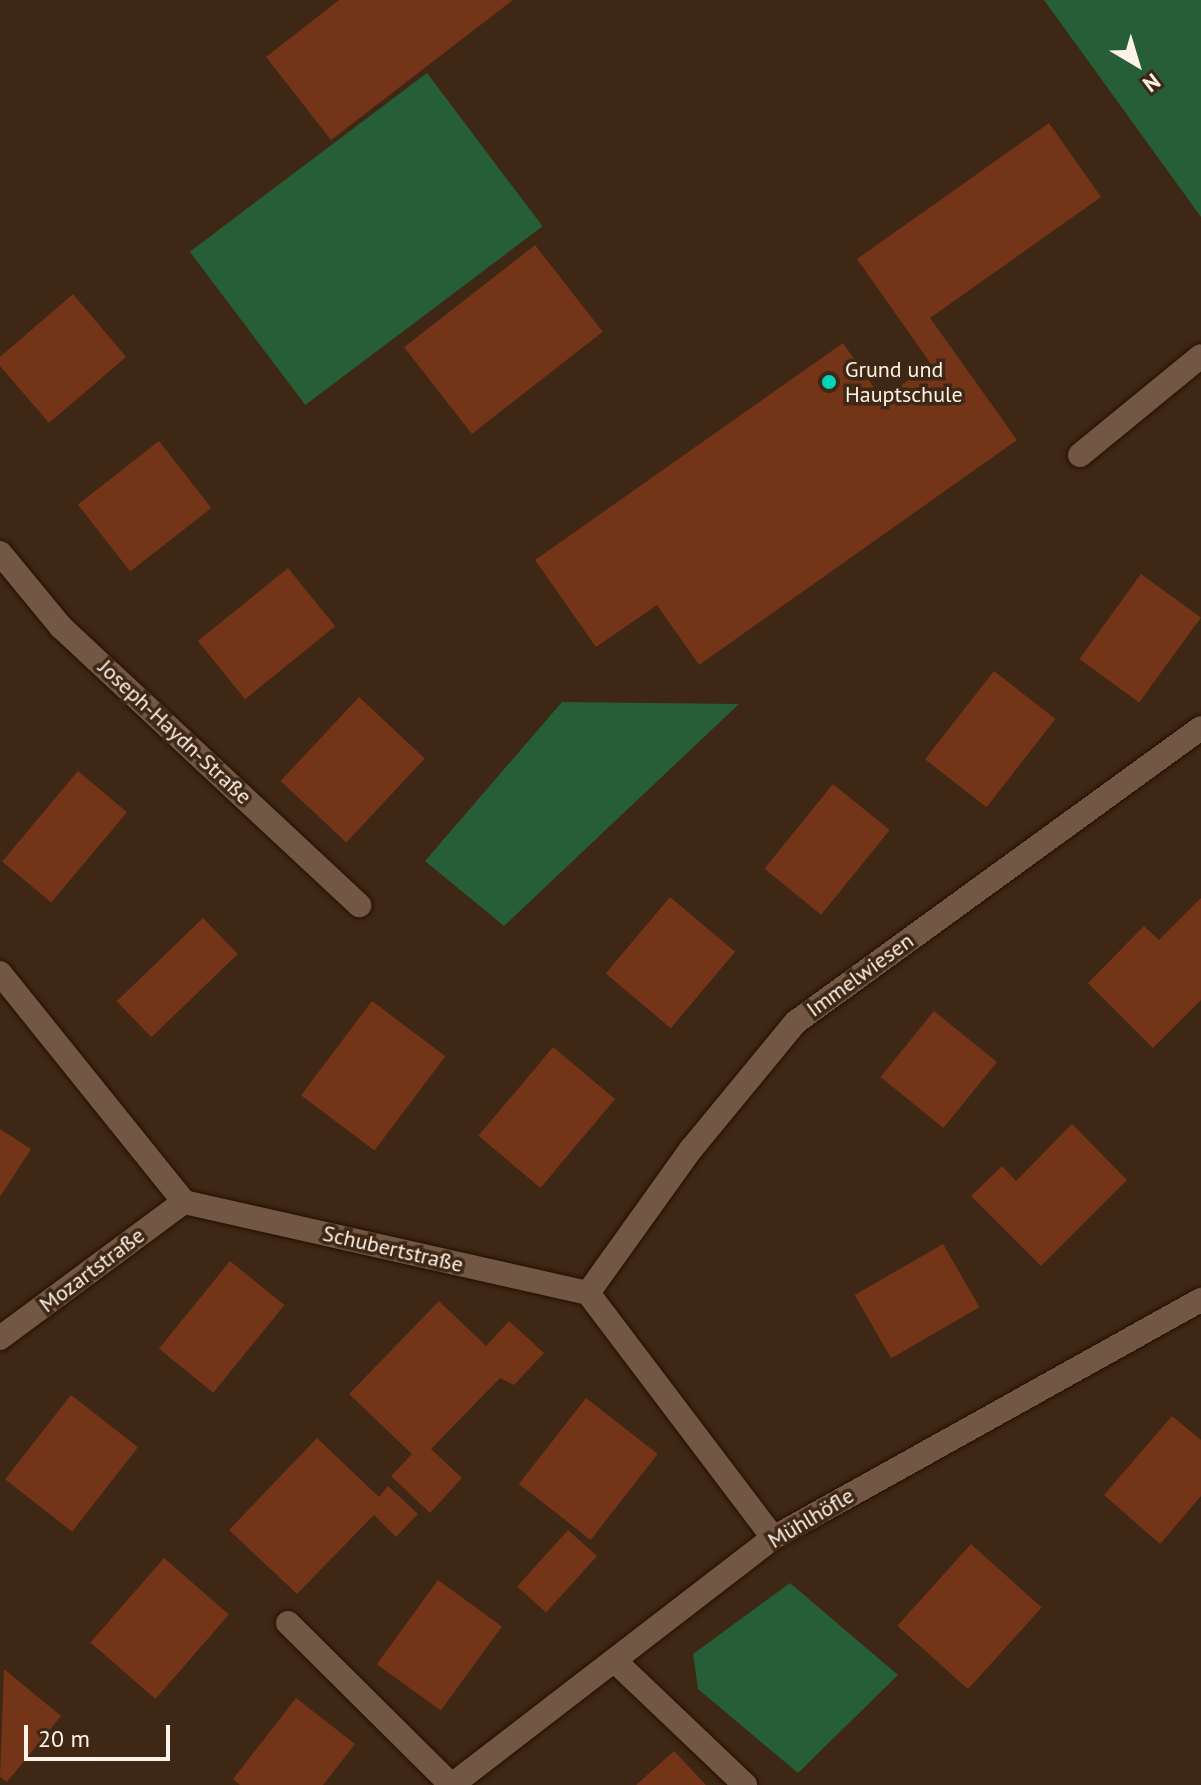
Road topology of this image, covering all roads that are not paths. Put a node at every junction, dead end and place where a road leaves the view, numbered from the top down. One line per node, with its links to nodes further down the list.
1 (1201, 356): 2 (street)
2 (1080, 455)
3 (0, 553): 5 (street, Joseph-Haydn-Straße)
4 (1201, 728): 8 (street, Immelwiesen)
5 (359, 905)
6 (0, 973): 7 (street)
7 (184, 1202): 8 (street, Schubertstraße); 10 (street, Mozartstraße)
8 (588, 1293): 11 (street)
9 (1201, 1300): 11 (street, Mühlhöfle)
10 (0, 1338)
11 (773, 1538): 13 (street, Mühlhöfle)
12 (288, 1623): 14 (street)
13 (617, 1663): 14 (street, Mühlhöfle); 15 (street)
14 (452, 1785)
15 (745, 1785)

